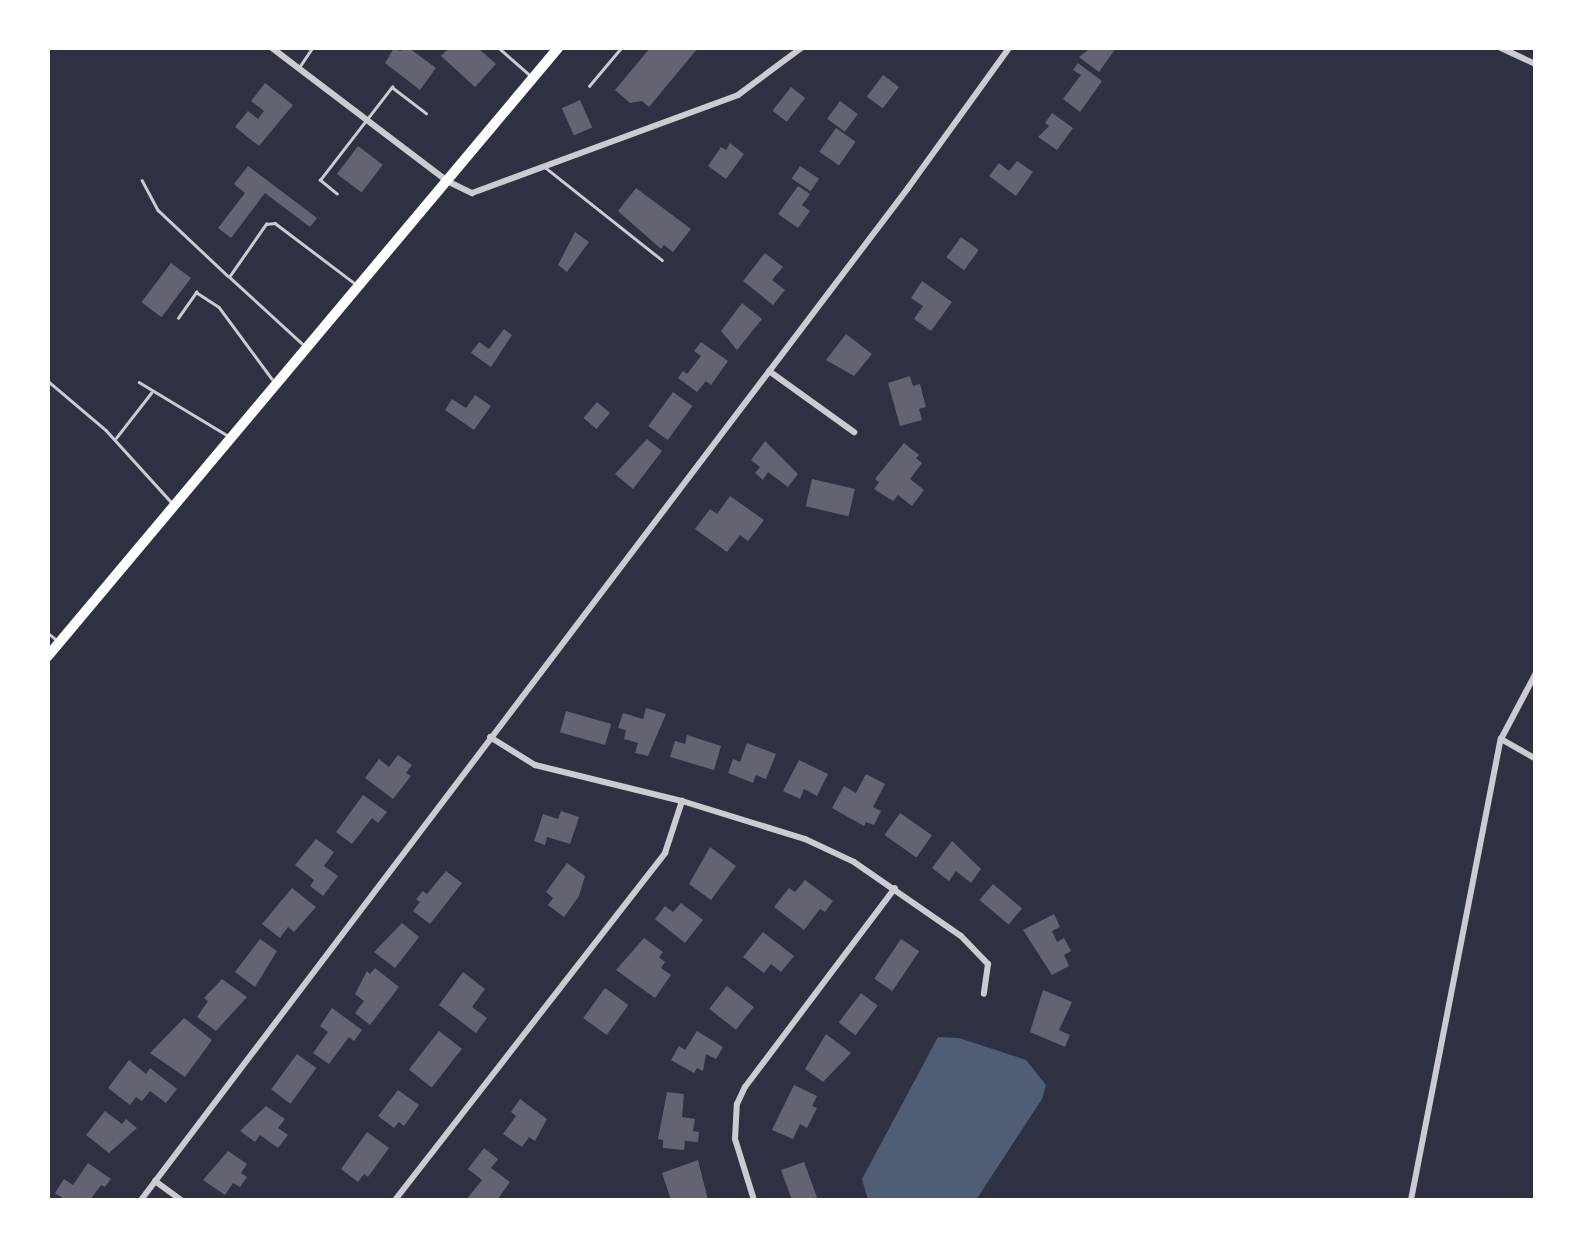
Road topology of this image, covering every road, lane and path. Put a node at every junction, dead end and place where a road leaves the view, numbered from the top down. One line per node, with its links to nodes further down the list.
1 (272, 48): 10 (street)
2 (312, 48): 10 (lane)
3 (499, 48): 11 (lane)
4 (557, 48): 11 (main road)
5 (622, 48): 12 (lane)
6 (801, 48): 15 (street)
7 (1008, 48): 24 (street)
8 (1501, 48): 9 (street)
9 (1536, 64)
10 (299, 68): 14 (street)
11 (533, 78): 17 (main road)
12 (589, 86)
13 (426, 114): 14 (lane)
14 (367, 120): 17 (street); 18 (lane)
15 (546, 168): 17 (street); 19 (lane)
16 (142, 180): 20 (lane)
17 (447, 181): 21 (main road)
18 (337, 194)
19 (662, 260)
20 (229, 277): 21 (lane); 23 (lane)
21 (359, 286): 23 (main road)
22 (178, 318): 27 (lane)
23 (306, 348): 27 (main road)
24 (769, 371): 29 (street); 37 (street)
25 (48, 381): 31 (lane)
26 (139, 382): 28 (lane)
27 (276, 384): 30 (main road)
28 (153, 391): 30 (lane); 31 (lane)
29 (854, 432)
30 (231, 437): 32 (main road)
31 (115, 440): 32 (lane)
32 (174, 505): 34 (main road)
33 (48, 633): 34 (lane)
34 (59, 642): 35 (main road)
35 (48, 656)
36 (1536, 673): 38 (street)
37 (490, 737): 40 (street); 43 (street)
38 (1500, 739): 39 (street); 48 (street)
39 (1536, 759)
40 (682, 801): 41 (street); 46 (street)
41 (895, 888): 42 (street); 47 (street)
42 (984, 994)
43 (155, 1182): 44 (street); 45 (street)
44 (141, 1200)
45 (181, 1200)
46 (395, 1200)
47 (754, 1200)
48 (1412, 1200)

